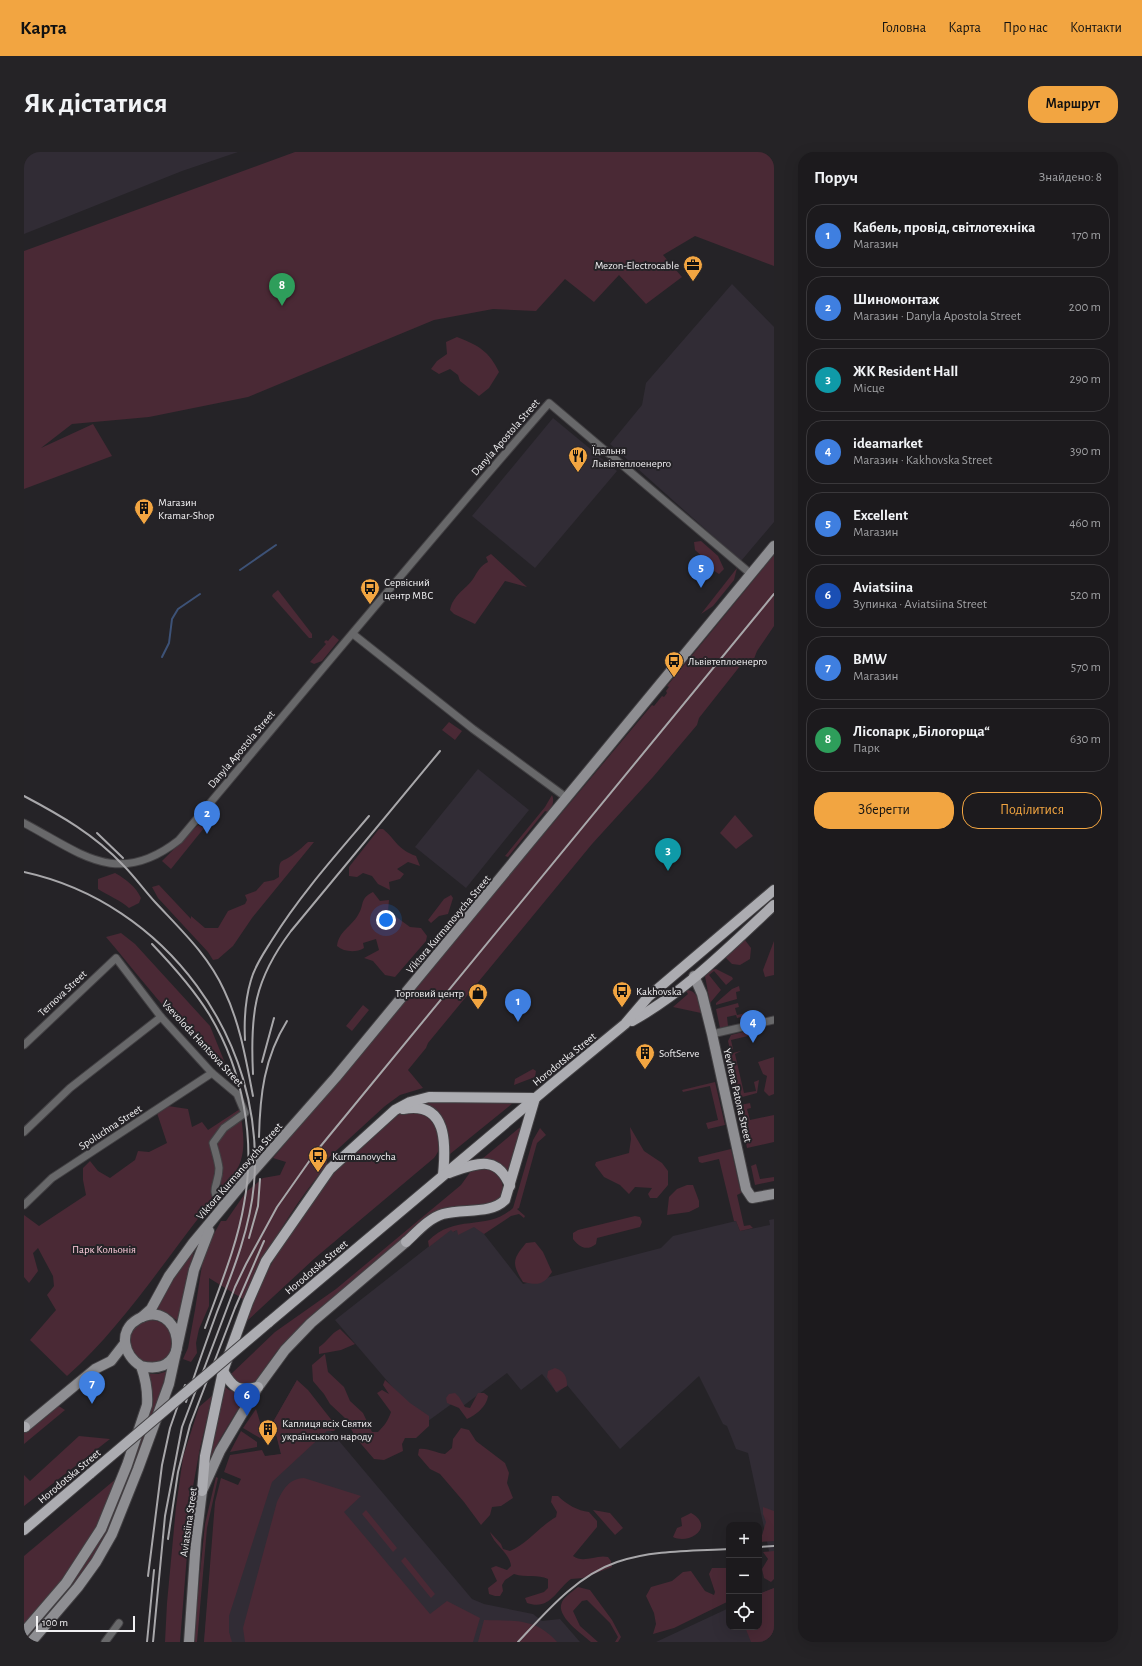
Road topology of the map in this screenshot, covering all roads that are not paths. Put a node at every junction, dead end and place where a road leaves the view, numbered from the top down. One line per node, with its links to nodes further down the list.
1 (774, 546): 2 (street, Viktora Kurmanovycha Street)
2 (751, 574): 3 (street, Danyla Apostola Street); 4 (street, Viktora Kurmanovycha Street)
3 (353, 634): 4 (street); 5 (street, Danyla Apostola Street)
4 (567, 798): 27 (street, Viktora Kurmanovycha Street)
5 (24, 823)
6 (774, 890): 8 (main road, Horodotska Street)
7 (774, 905): 10 (main road, Horodotska Street)
8 (724, 933): 9 (main road, Horodotska Street); 10 (main road)
9 (702, 952): 12 (main road); 13 (main road, Horodotska Street)
10 (720, 954): 12 (main road, Horodotska Street)
11 (116, 958): 14 (street, Vsevoloda Hantsova Street); 18 (street, Ternova Street)
12 (694, 976): 13 (main road); 16 (main road, Horodotska Street); 17 (street, Yevhena Patona Street)
13 (672, 977): 16 (main road, Horodotska Street)
14 (161, 1017): 19 (street, Vsevoloda Hantsova Street); 22 (street)
15 (774, 1020): 17 (street)
16 (625, 1024): 20 (main road, Horodotska Street)
17 (712, 1034): 25 (street, Yevhena Patona Street)
18 (24, 1045)
19 (212, 1073): 26 (street, Spoluchna Street); 27 (street, Vsevoloda Hantsova Street)
20 (535, 1098): 21 (main road); 23 (main road, Horodotska Street); 24 (main road)
21 (395, 1110): 23 (main road); 35 (main road)
22 (24, 1132)
23 (443, 1175): 24 (main road); 39 (main road, Horodotska Street, bridge)
24 (510, 1186): 29 (main road)
25 (774, 1194)
26 (24, 1206)
27 (224, 1207): 28 (street, Viktora Kurmanovycha Street)
28 (215, 1218): 30 (street, Viktora Kurmanovycha Street); 32 (street)
29 (406, 1242): 36 (street, Aviatsiina Street)
30 (142, 1317): 31 (street); 32 (street)
31 (125, 1343): 33 (street); 34 (street)
32 (177, 1347): 34 (street); 42 (street)
33 (111, 1361): 34 (street); 37 (street)
34 (138, 1364): 41 (street)
35 (223, 1371): 36 (main road); 38 (main road)
36 (258, 1387): 38 (street, Aviatsiina Street)
37 (24, 1427)
38 (202, 1491): 44 (street, Aviatsiina Street)
39 (24, 1530)
40 (119, 1623): 43 (street)
41 (24, 1632)
42 (31, 1642)
43 (106, 1642)
44 (189, 1642)

